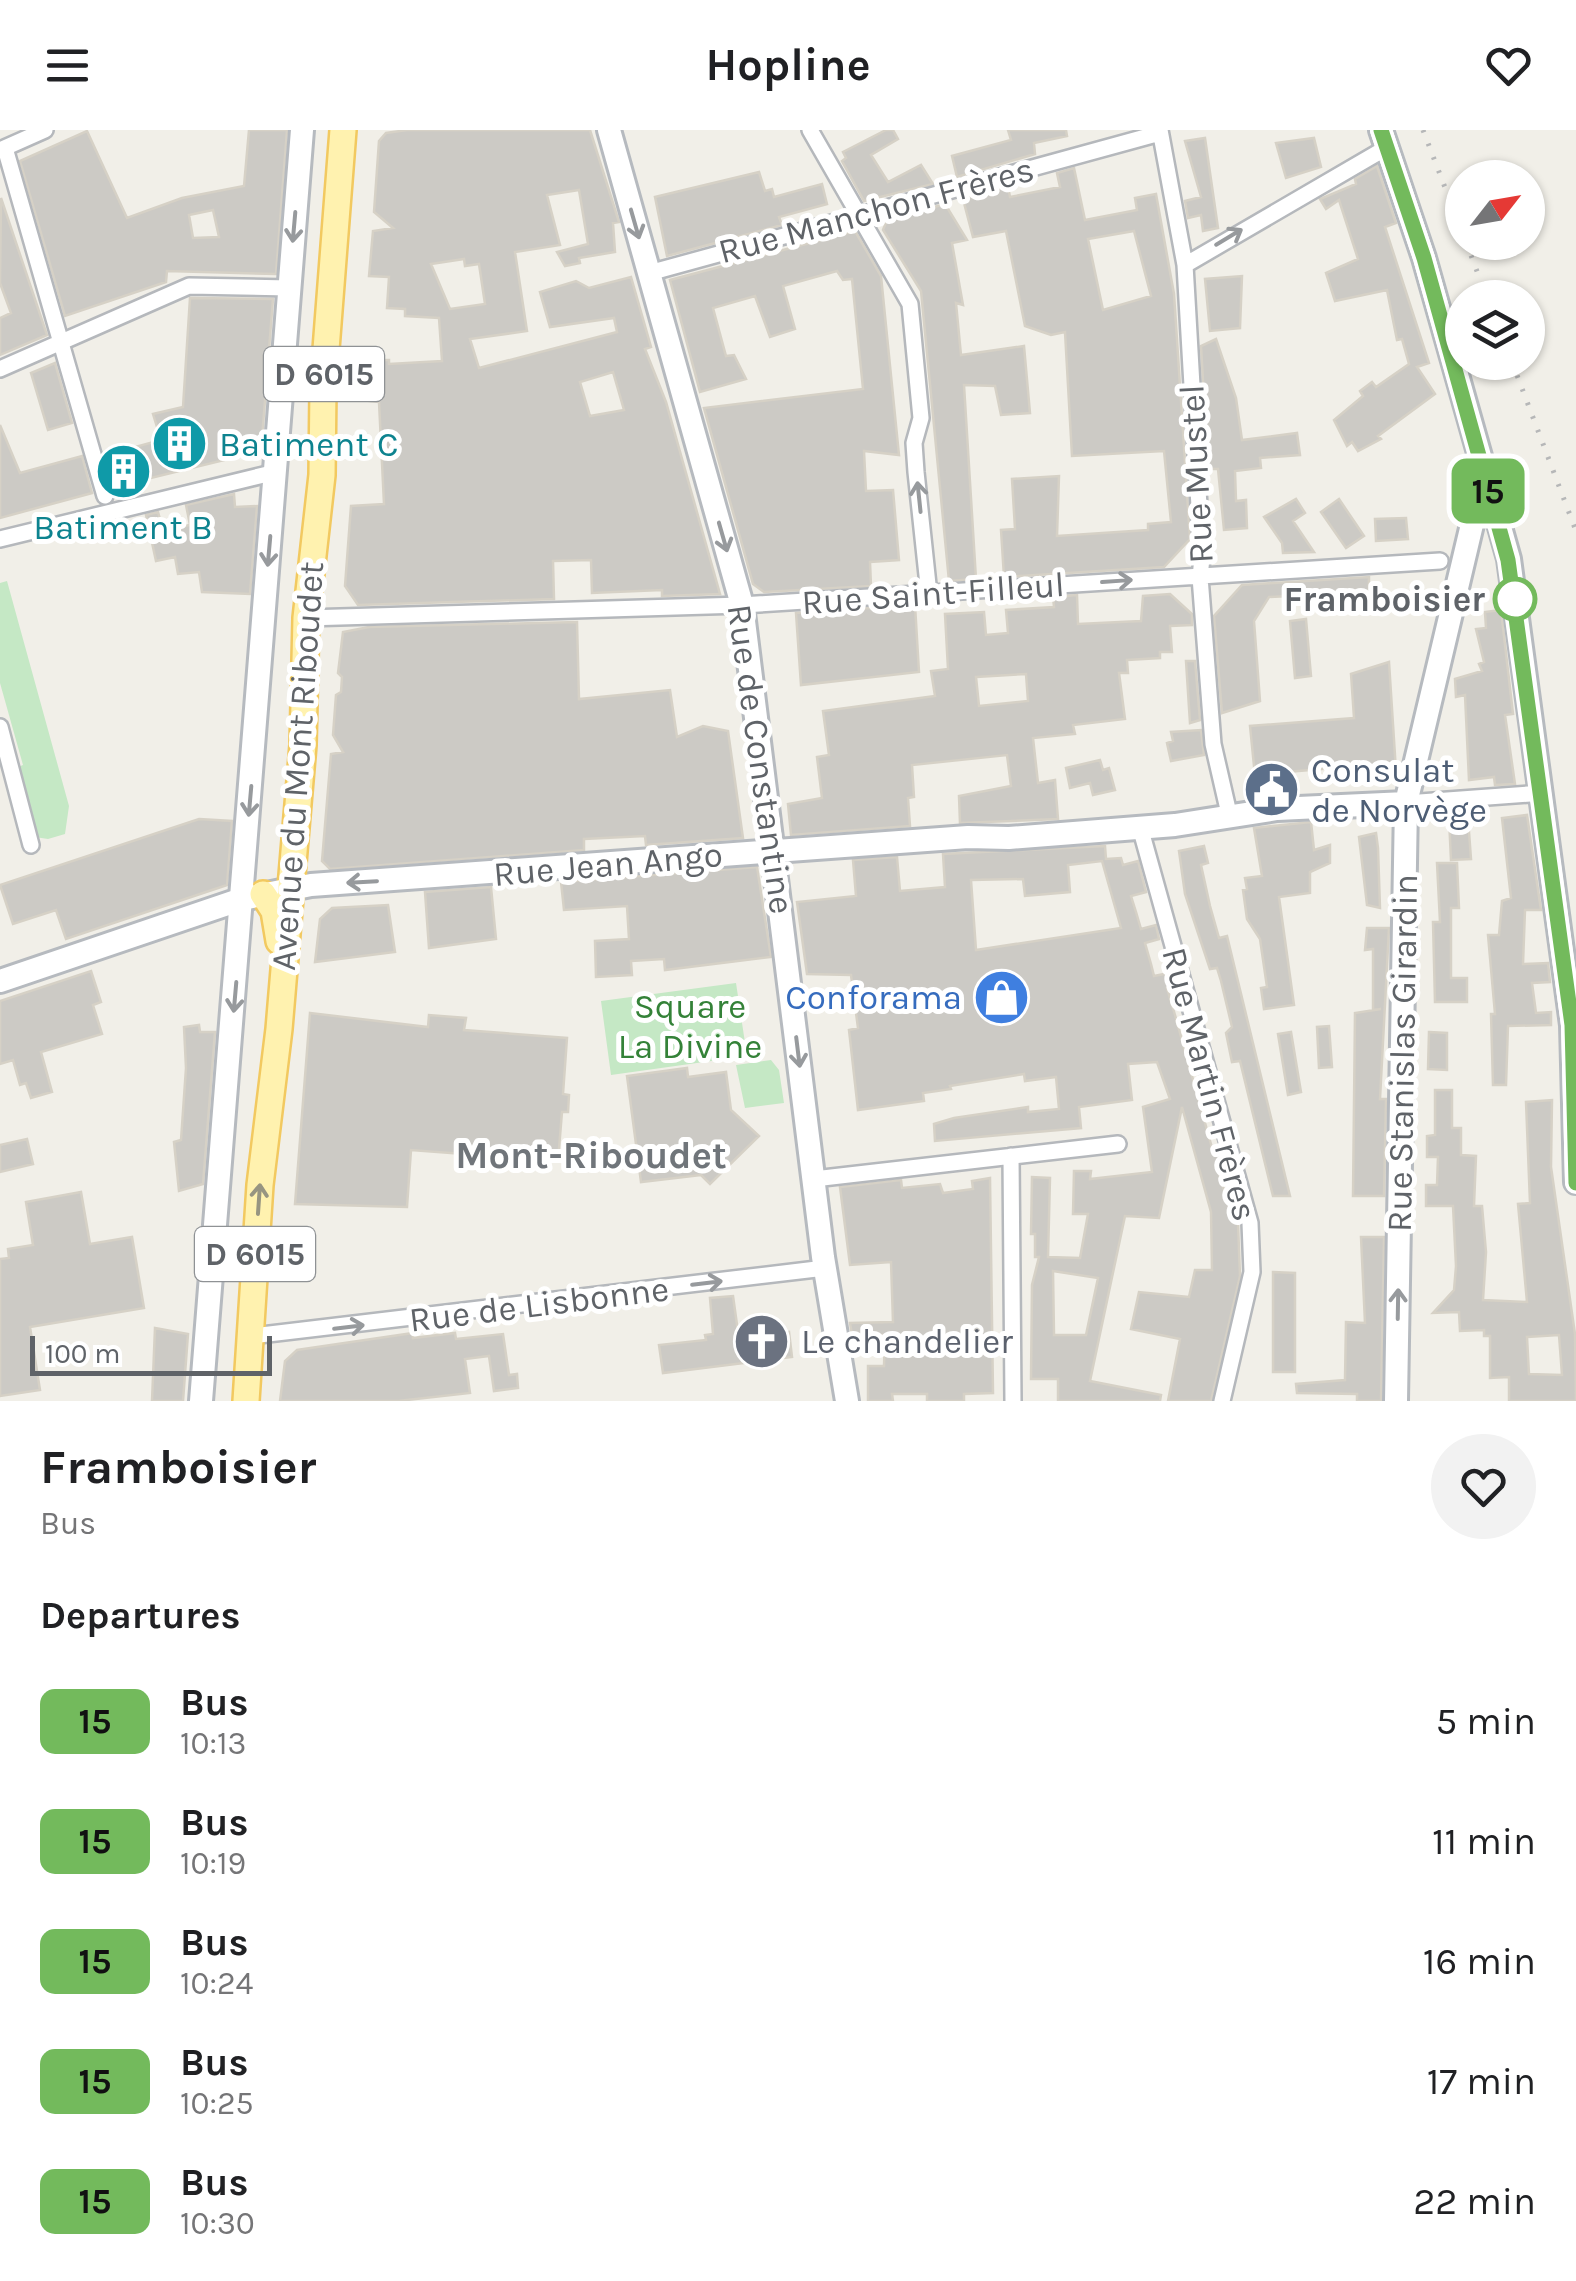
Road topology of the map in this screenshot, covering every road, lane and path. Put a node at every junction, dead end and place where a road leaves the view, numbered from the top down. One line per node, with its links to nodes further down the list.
1 (45, 130): 8 (street)
2 (302, 130): 12 (street, Avenue du Mont Riboudet / D 6015, one-way to 12)
3 (343, 130): 25 (main road, Avenue du Mont Riboudet / D 6015)
4 (608, 130): 11 (street, Rue de Constantine, one-way to 11)
5 (810, 130): 9 (street)
6 (1160, 131): 9 (street, Rue Manchon Frères); 10 (street, Rue Mustel)
7 (1384, 139): 10 (street, one-way to 7); 16 (street)
8 (2, 149): 13 (street)
9 (857, 214): 11 (street, Rue Manchon Frères); 23 (street, one-way to 9)
10 (1185, 266): 22 (street, Rue Mustel)
11 (649, 273): 24 (street, Rue de Constantine, one-way to 24)
12 (289, 288): 13 (street); 15 (street, Avenue du Mont Riboudet / D 6015)
13 (59, 340): 14 (street); 17 (street)
14 (0, 368)
15 (276, 472): 20 (street); 35 (street, Avenue du Mont Riboudet / D 6015, one-way to 35)
16 (1484, 474): 18 (street); 19 (street, Rue Stanislas Girardin)
17 (105, 496)
18 (1495, 515): 19 (street); 28 (street)
19 (1470, 532): 29 (street, Rue Stanislas Girardin)
20 (0, 538)
21 (1440, 562): 22 (street, Rue Saint-Filleul)
22 (1200, 577): 23 (street, Rue Saint-Filleul, one-way to 22); 30 (street, Rue Mustel)
23 (930, 594): 24 (street, Rue Saint-Filleul)
24 (742, 605): 25 (street, Rue Saint-Filleul); 33 (street, Rue de Constantine)
25 (306, 618): 34 (main road, Avenue du Mont Riboudet / D 6015)
26 (0, 728): 27 (street)
27 (3, 752): 32 (street)
28 (1544, 793): 29 (street); 41 (street)
29 (1406, 803): 30 (street, Rue Jean Ango); 49 (street, Rue Stanislas Girardin, one-way to 29)
30 (1230, 818): 31 (street, Rue Jean Ango)
31 (1140, 827): 33 (street, Rue Jean Ango); 48 (street, Rue Martin Frères)
32 (31, 845)
33 (774, 852): 34 (street, Rue Jean Ango, one-way to 34); 40 (street, Rue de Constantine, one-way to 40)
34 (292, 888): 35 (street, Rue Jean Ango); 36 (main road, Avenue du Mont Riboudet / D 6015)
35 (252, 896): 36 (main road, D 6015); 37 (street, Rue Jean Ango); 44 (street, Avenue du Mont Riboudet / D 6015, one-way to 44)
36 (284, 960): 43 (main road, Avenue du Mont Riboudet / D 6015, one-way to 36)
37 (0, 981)
38 (1118, 1144): 39 (street)
39 (1011, 1156): 40 (street); 47 (street)
40 (814, 1179): 42 (street, Rue de Constantine)
41 (1576, 1182)
42 (825, 1268): 43 (street, Rue de Lisbonne, one-way to 42); 46 (street, Rue de Constantine)
43 (252, 1336): 45 (main road, Avenue du Mont Riboudet / D 6015)
44 (202, 1401)
45 (246, 1401)
46 (847, 1401)
47 (1013, 1401)
48 (1222, 1401)
49 (1396, 1401)

